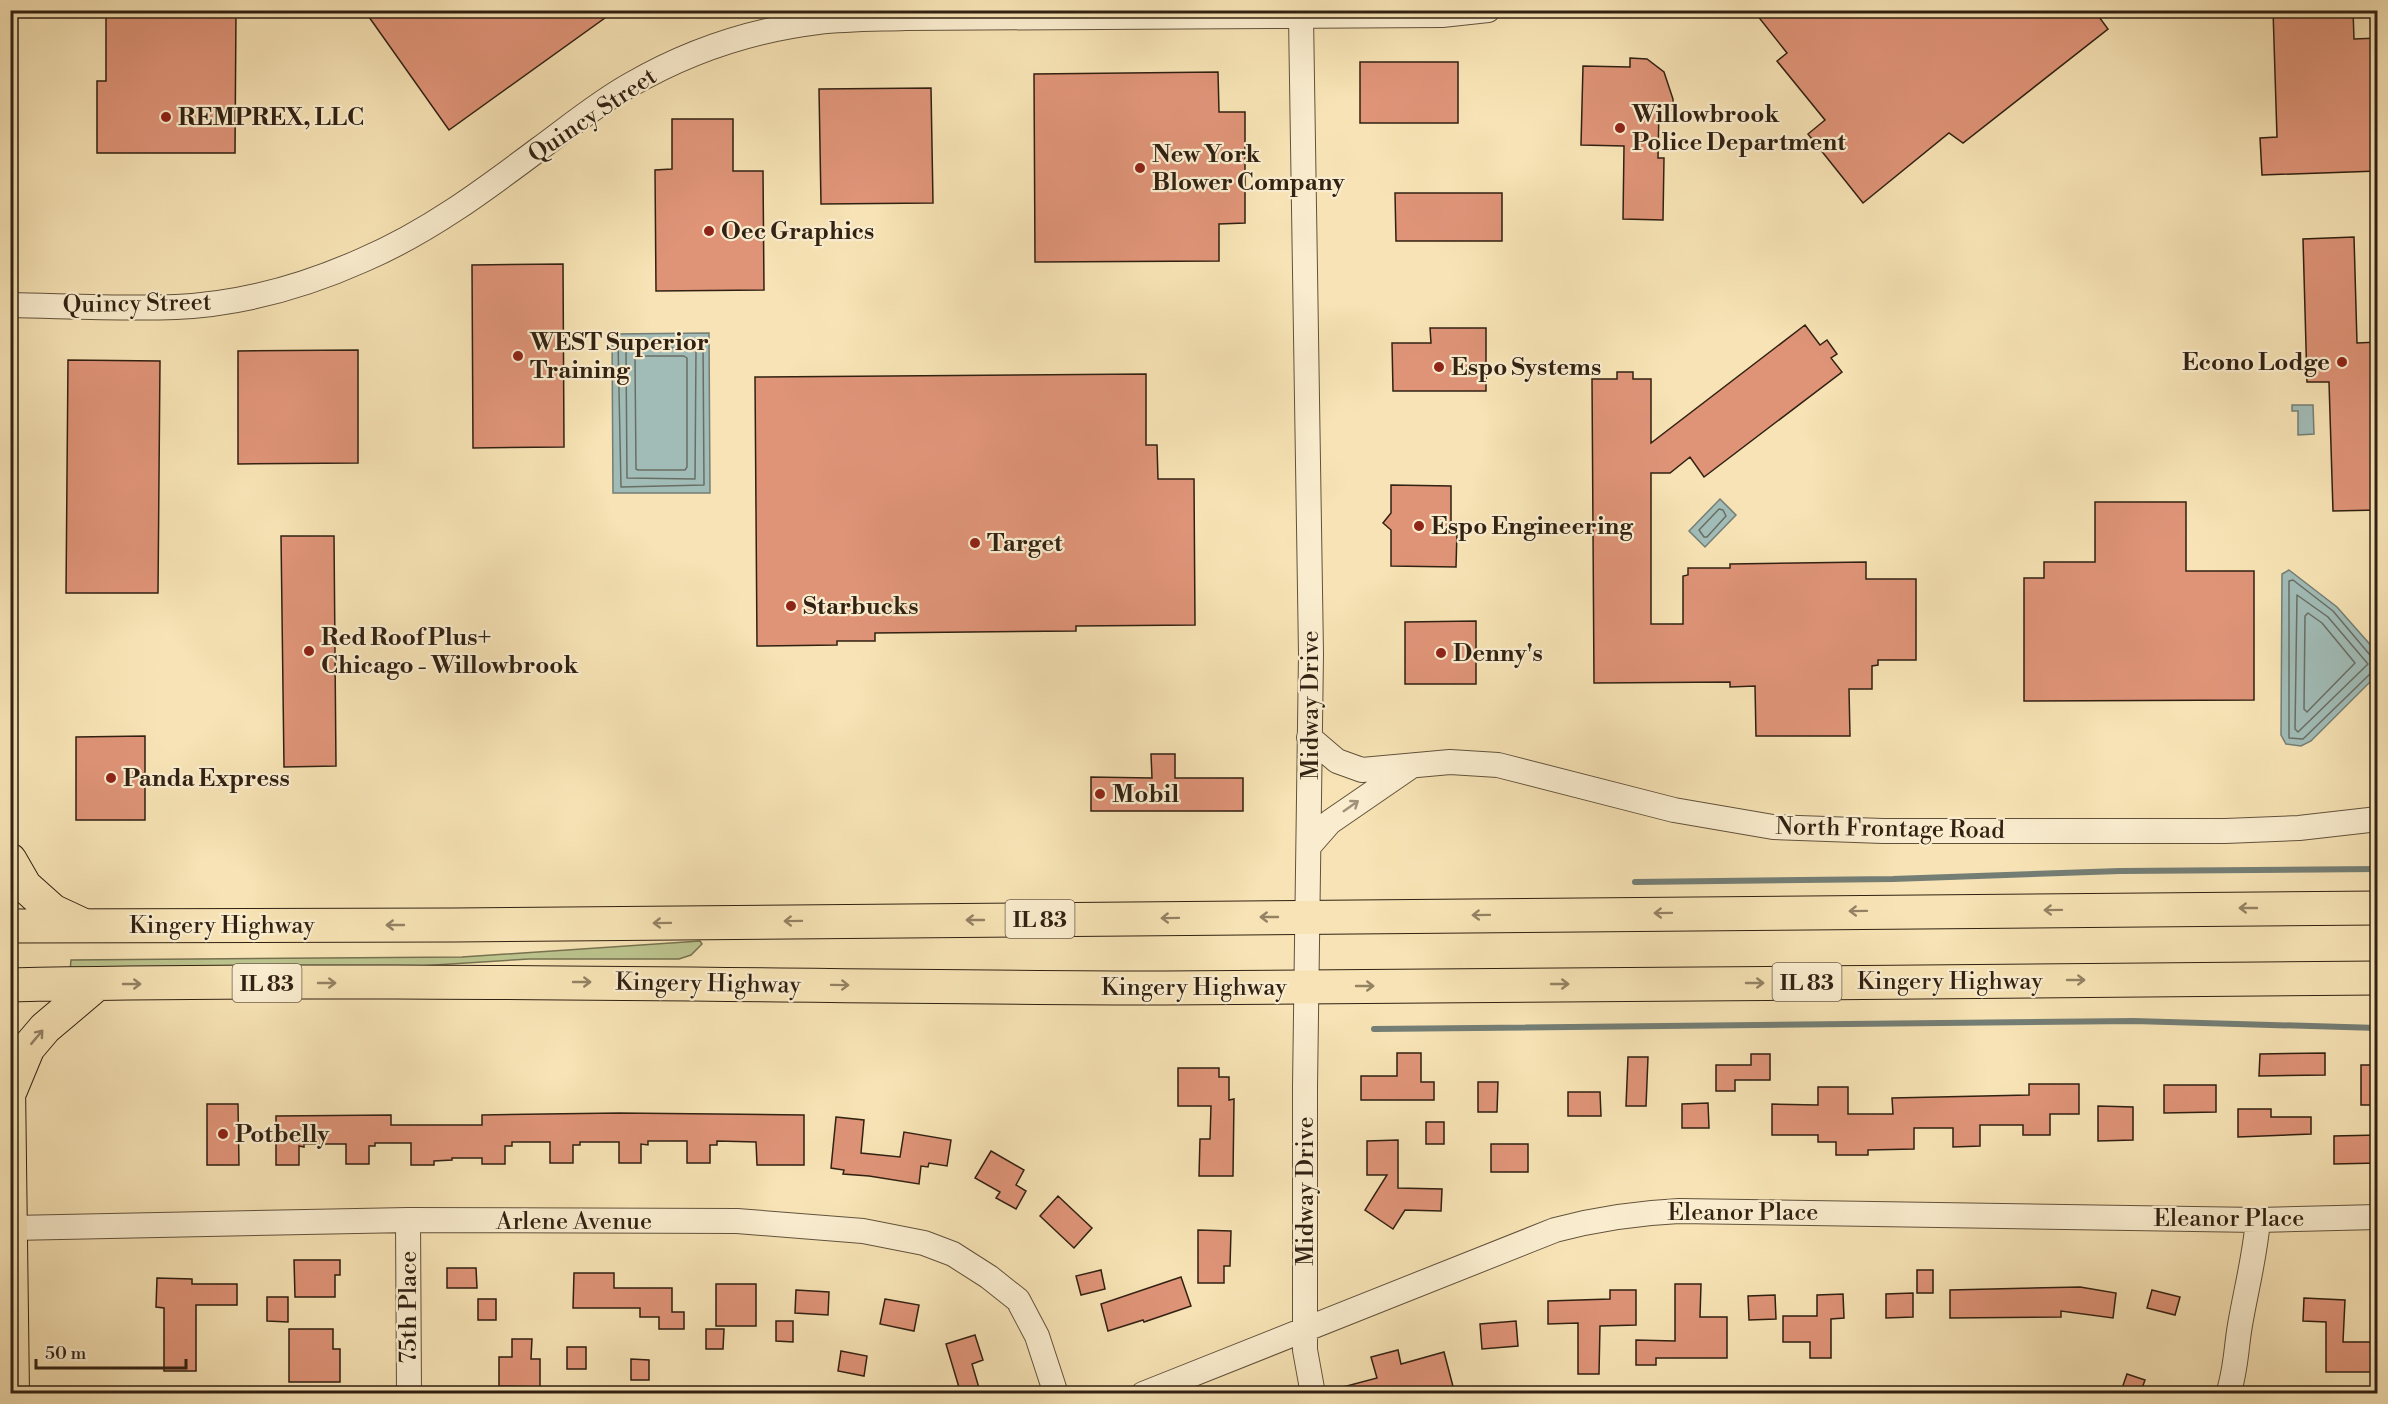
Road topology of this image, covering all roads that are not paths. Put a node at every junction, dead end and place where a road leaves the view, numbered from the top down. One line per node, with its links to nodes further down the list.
1 (1488, 10): 3 (street, Quincy Street)
2 (905, 14): 3 (street, Quincy Street); 4 (street, Quincy Street)
3 (1301, 16): 5 (street, Midway Drive)
4 (10, 305)
5 (1309, 737): 6 (street, North Frontage Road); 8 (street, Midway Drive)
6 (1410, 767): 7 (street, North Frontage Road); 8 (street, one-way to 6)
7 (2378, 819)
8 (1309, 846): 13 (street, Midway Drive)
9 (10, 860): 14 (highway)
10 (2378, 898): 11 (highway)
11 (2307, 908): 12 (highway, Kingery Highway / IL 83); 13 (highway, Kingery Highway / IL 83, one-way to 13)
12 (2378, 908)
13 (1309, 917): 14 (highway, Kingery Highway / IL 83, one-way to 14); 20 (street, Midway Drive)
14 (84, 925): 15 (highway, Kingery Highway / IL 83)
15 (10, 926)
16 (2308, 978): 17 (highway, Kingery Highway / IL 83); 20 (highway, Kingery Highway / IL 83, one-way to 16); 21 (highway)
17 (2378, 978)
18 (97, 984): 19 (highway, Kingery Highway / IL 83); 20 (highway, Kingery Highway / IL 83, one-way to 20); 23 (highway, one-way to 18)
19 (10, 985)
20 (1307, 986): 28 (street, Midway Drive)
21 (2378, 987)
22 (10, 1084): 23 (main road)
23 (11, 1089): 27 (main road)
24 (2378, 1217): 26 (street, Eleanor Place)
25 (408, 1220): 27 (street, Arlene Avenue); 30 (street, 75th Place); 31 (street, Arlene Avenue)
26 (2258, 1220): 28 (street, Eleanor Place); 34 (street)
27 (12, 1228): 29 (main road)
28 (1305, 1329): 32 (street, Eleanor Place); 33 (street, Midway Drive)
29 (14, 1394)
30 (409, 1394)
31 (1056, 1394)
32 (1143, 1394)
33 (1313, 1394)
34 (2228, 1394)

